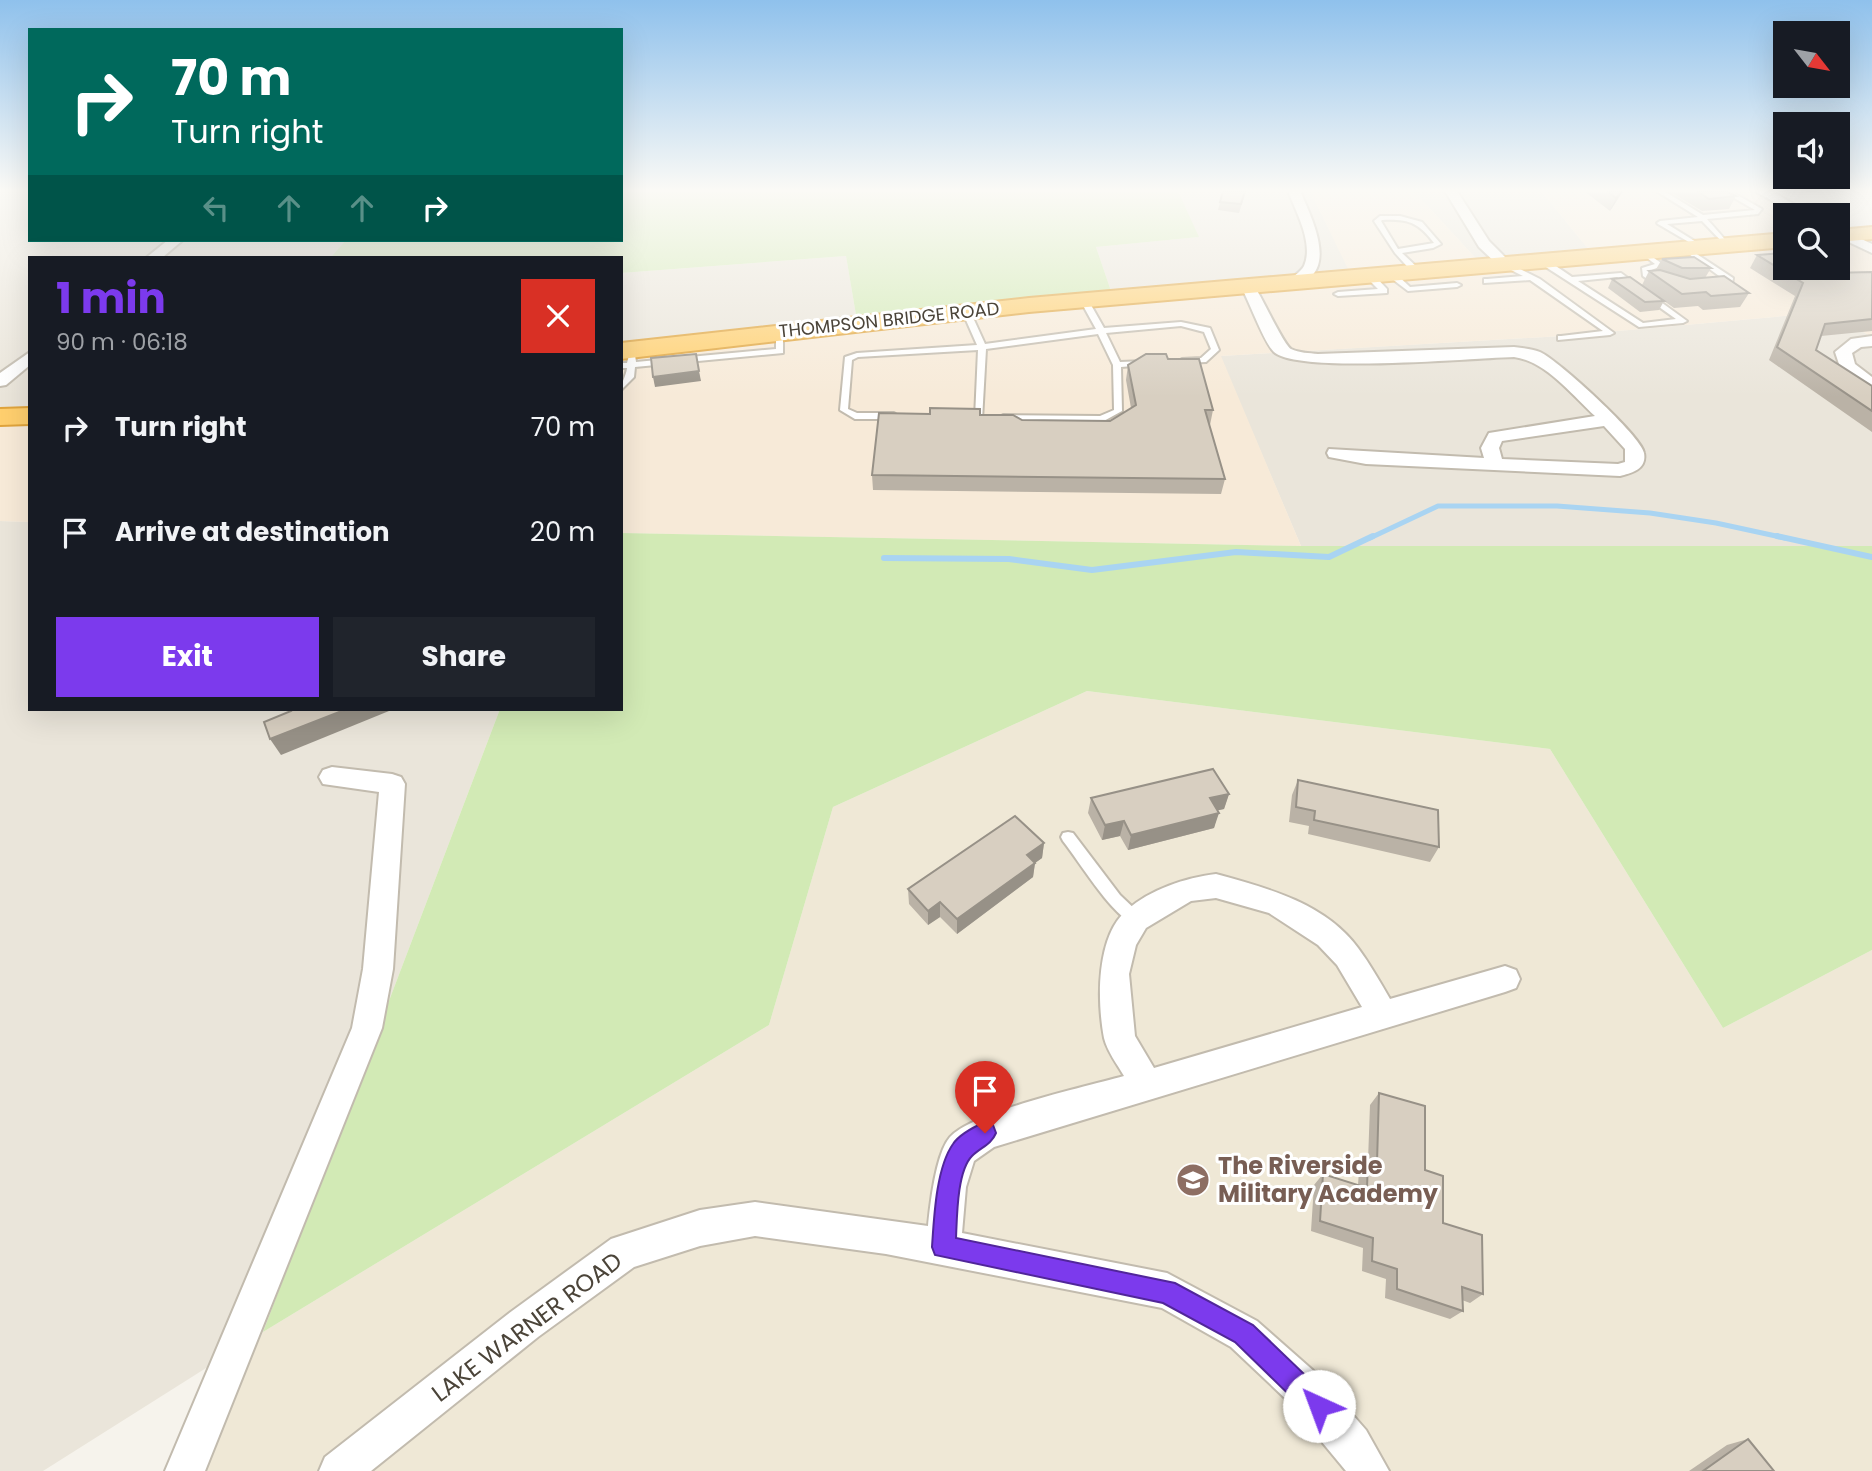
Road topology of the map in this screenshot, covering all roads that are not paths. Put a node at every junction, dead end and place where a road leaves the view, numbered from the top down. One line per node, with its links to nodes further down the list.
1 (1312, 260): 12 (street)
2 (1384, 260): 9 (lane)
3 (1392, 260): 9 (lane)
4 (1500, 260): 8 (street)
5 (1590, 260): 10 (highway, THOMPSON BRIDGE ROAD)
6 (1653, 260): 17 (lane)
7 (1707, 260): 16 (lane)
8 (1504, 263): 9 (highway, THOMPSON BRIDGE ROAD); 10 (highway, THOMPSON BRIDGE ROAD)
9 (1385, 266): 12 (highway, THOMPSON BRIDGE ROAD); 15 (lane); 18 (lane)
10 (1535, 269): 11 (lane); 13 (lane); 22 (lane)
11 (1570, 279): 11 (lane)
12 (1294, 281): 14 (highway, THOMPSON BRIDGE ROAD)
13 (1487, 281)
14 (1247, 285): 19 (highway, THOMPSON BRIDGE ROAD); 38 (street)
15 (1457, 285)
16 (1704, 285)
17 (1670, 287)
18 (1338, 294)
19 (1084, 300): 20 (highway, THOMPSON BRIDGE ROAD); 21 (lane)
20 (966, 311): 24 (lane); 25 (highway, THOMPSON BRIDGE ROAD)
21 (1101, 331): 24 (lane); 27 (lane); 29 (lane)
22 (1561, 338)
23 (1872, 341): 31 (street)
24 (982, 347): 35 (lane); 37 (lane)
25 (627, 358): 32 (lane)
26 (28, 359): 30 (street)
27 (1178, 361)
28 (1154, 363): 29 (lane)
29 (1117, 365): 37 (lane)
30 (0, 381)
31 (1872, 385)
32 (623, 386)
33 (0, 416): 34 (highway)
34 (28, 416)
35 (906, 416)
36 (967, 417): 37 (lane)
37 (979, 418)
38 (1606, 419): 40 (street); 40 (street)
39 (1336, 453): 40 (street)
40 (1495, 465)
41 (332, 777): 48 (street)
42 (1068, 837): 43 (lane)
43 (1136, 919): 45 (street); 46 (street)
44 (1505, 979): 45 (street)
45 (1384, 1016): 46 (street)
46 (1146, 1085): 47 (street)
47 (943, 1247): 49 (street, LAKE WARNER ROAD); 50 (street, LAKE WARNER ROAD)
48 (185, 1471)
49 (339, 1471)
50 (1369, 1471)

